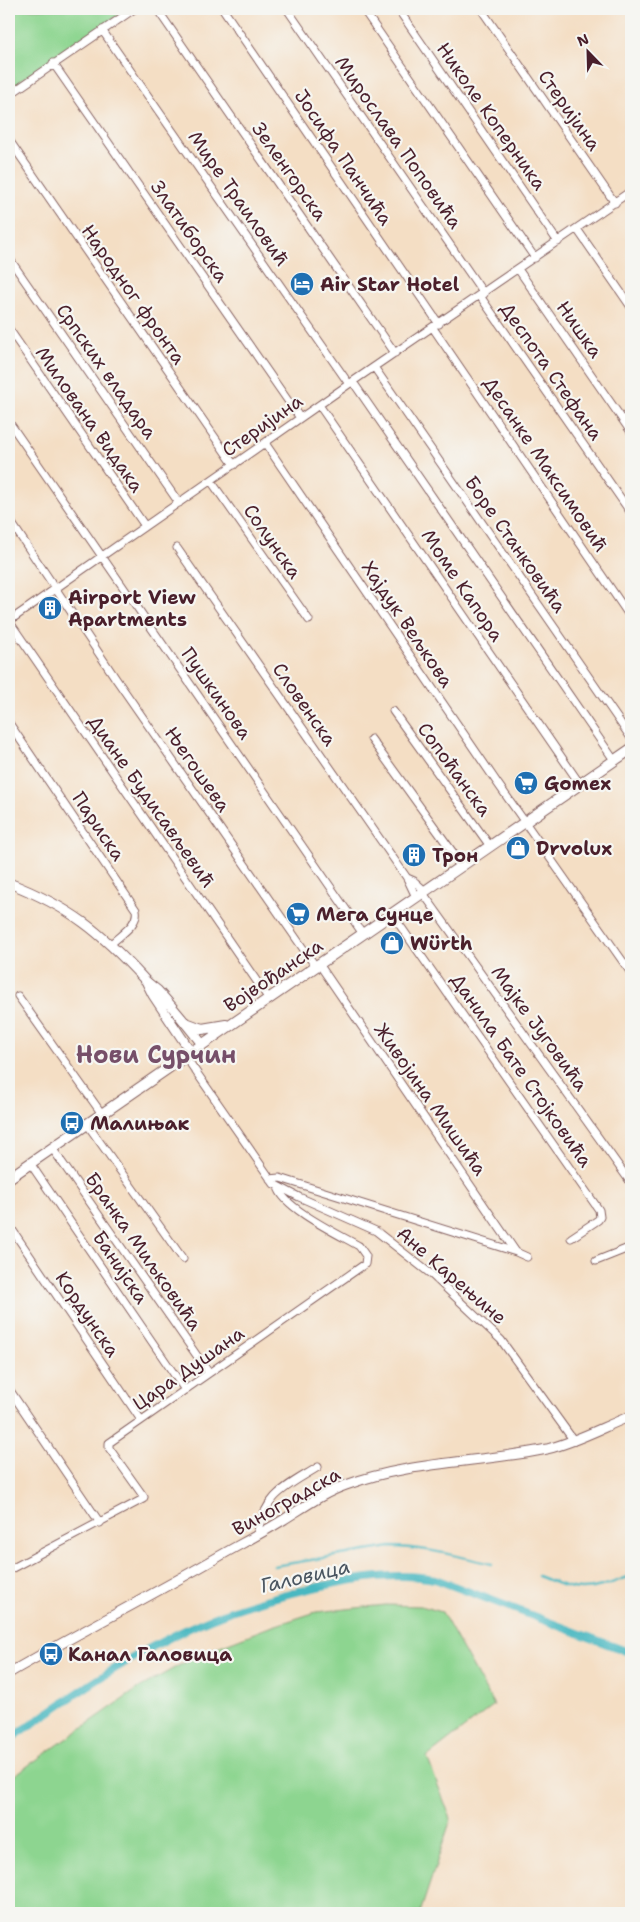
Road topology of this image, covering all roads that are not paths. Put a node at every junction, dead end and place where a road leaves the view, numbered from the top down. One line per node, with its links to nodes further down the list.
1 (134, 9): 8 (street)
2 (157, 9): 23 (street, Зеленгорска)
3 (223, 9): 21 (street, Јосифа Панчића)
4 (287, 9): 19 (street, Мирослава Поповића)
5 (363, 9): 17 (street)
6 (398, 9): 15 (street, Николе Коперника)
7 (481, 9): 13 (street, Стеријина)
8 (102, 30): 9 (street); 25 (street, Мире Траиловић)
9 (54, 63): 10 (street); 27 (street, Златиборска)
10 (9, 95)
11 (9, 140): 31 (street, Народног фронта)
12 (631, 192): 13 (street, Стеријина)
13 (615, 202): 14 (street, Стеријина)
14 (577, 229): 15 (street, Стеријина); 20 (street)
15 (558, 242): 17 (street, Стеријина)
16 (9, 258): 33 (street, Српских владара)
17 (535, 258): 18 (street, Стеријина)
18 (518, 269): 19 (street, Стеријина); 29 (street, Нишка)
19 (482, 295): 21 (street, Стеријина); 34 (street, Деспота Стефана)
20 (631, 307)
21 (436, 326): 23 (street, Стеријина); 41 (street, Десанке Максимовић)
22 (9, 329): 36 (street, Милована Видака)
23 (395, 353): 24 (street, Стеријина)
24 (374, 367): 25 (street, Стеријина); 45 (street, Боре Станковића)
25 (351, 383): 26 (street, Стеријина); 48 (street, Мире Траиловић)
26 (319, 405): 27 (street, Стеријина); 49 (street, Моме Капора)
27 (300, 418): 30 (street, Стеријина)
28 (9, 422): 38 (street, Пушкинова)
29 (631, 432)
30 (265, 443): 31 (street, Стеријина); 50 (street, Хајдук Вељкова)
31 (234, 465): 32 (street, Стеријина)
32 (211, 481): 33 (street, Стеријина); 42 (street, Солунска)
33 (179, 503): 36 (street, Стеријина)
34 (631, 513)
35 (9, 519): 39 (street, Његошева)
36 (145, 526): 38 (street, Стеријина)
37 (177, 548): 53 (street, Словенска)
38 (102, 556): 39 (street, Стеријина); 57 (street, Пушкинова)
39 (56, 588): 40 (street, Стеријина); 59 (street, Његошева)
40 (11, 617): 63 (street, Диане Будисављевић)
41 (631, 618)
42 (309, 620)
43 (394, 711): 51 (street, Сопоћанска)
44 (9, 723): 58 (street, Париска)
45 (631, 738)
46 (371, 739): 52 (street)
47 (631, 749): 48 (main road, Војвођанска)
48 (614, 760): 49 (main road, Војвођанска)
49 (580, 784): 50 (main road, Војвођанска)
50 (525, 822): 51 (main road, Војвођанска); 60 (street, Хајдук Вељкова)
51 (490, 846): 52 (main road, Војвођанска)
52 (462, 865): 55 (main road, Војвођанска)
53 (407, 878): 55 (street, Словенска); 55 (street, Словенска)
54 (9, 883): 58 (street)
55 (421, 894): 56 (main road, Војвођанска); 74 (street, Мајке Југовића)
56 (392, 914): 57 (main road, Војвођанска); 77 (street, Данила Бате Стојковића)
57 (363, 934): 59 (main road, Војвођанска)
58 (111, 944): 61 (street)
59 (317, 966): 63 (main road, Војвођанска); 79 (street, Живојина Мишића)
60 (631, 973)
61 (146, 981): 64 (street); 67 (street)
62 (18, 996): 68 (street)
63 (269, 999): 65 (main road, Војвођанска)
64 (186, 1024): 65 (main road); 66 (street)
65 (232, 1024): 66 (main road, Војвођанска)
66 (202, 1044): 67 (main road, Војвођанска)
67 (188, 1054): 68 (main road, Војвођанска); 73 (street, Ане Карењине)
68 (102, 1114): 69 (main road, Војвођанска)
69 (87, 1124): 70 (main road, Војвођанска); 81 (street)
70 (52, 1148): 71 (main road, Војвођанска); 83 (street, Бранка Миљковића)
71 (30, 1163): 72 (main road, Војвођанска); 85 (street, Банијска)
72 (9, 1178)
73 (270, 1180): 75 (street, Ане Карењине); 79 (street, Ане Карењине)
74 (631, 1183)
75 (278, 1187): 83 (street, Цара Душана); 88 (street, Ане Карењине)
76 (9, 1225): 87 (street, Кордунска)
77 (571, 1238)
78 (631, 1247): 82 (street)
79 (516, 1252): 80 (street)
80 (527, 1257)
81 (183, 1260)
82 (596, 1261)
83 (210, 1373): 85 (street, Цара Душана)
84 (9, 1389): 90 (street)
85 (185, 1390): 87 (street, Цара Душана)
86 (631, 1416): 88 (street, Виноградска)
87 (141, 1420): 90 (street, Цара Душана)
88 (574, 1441): 91 (street, Виноградска)
89 (318, 1466): 91 (street)
90 (100, 1523): 92 (street, Цара Душана)
91 (258, 1534): 93 (street, Виноградска)
92 (9, 1570)
93 (9, 1673)

